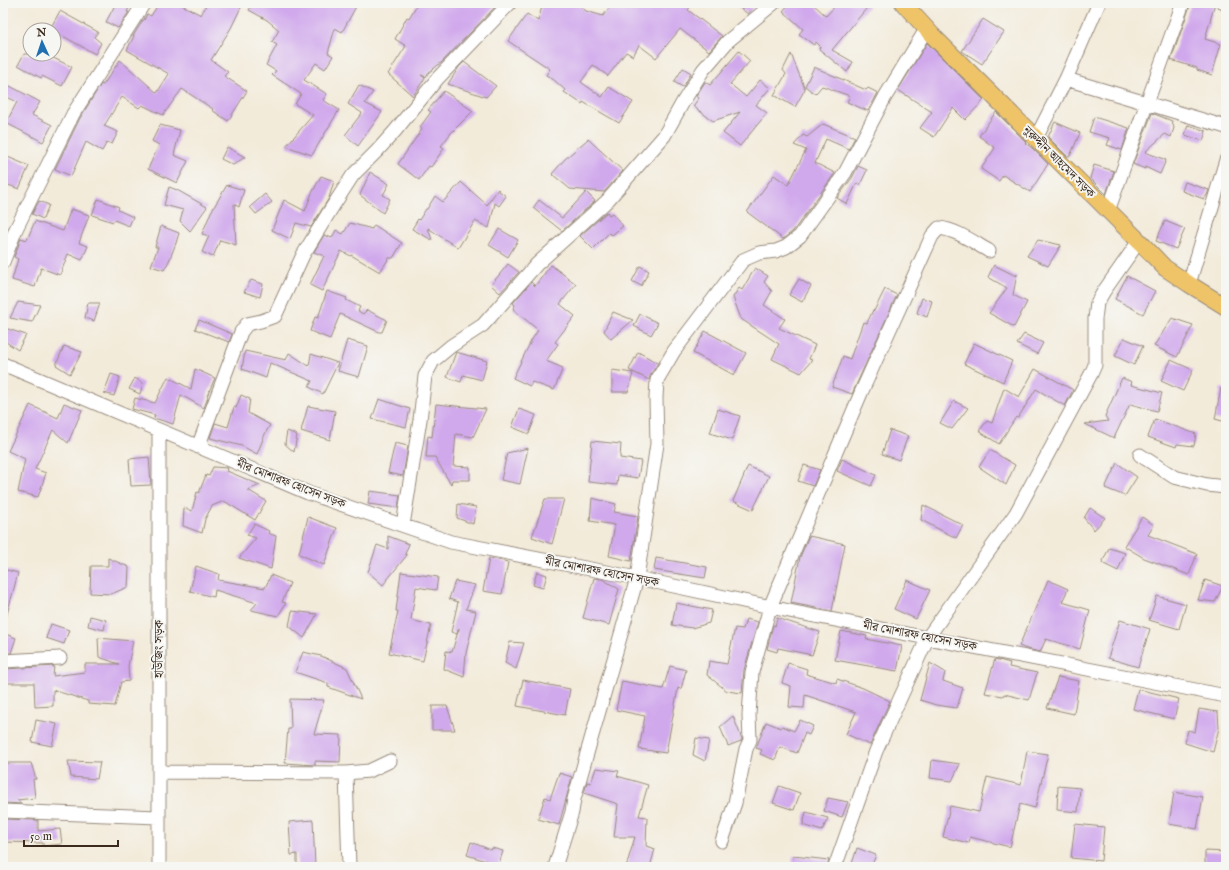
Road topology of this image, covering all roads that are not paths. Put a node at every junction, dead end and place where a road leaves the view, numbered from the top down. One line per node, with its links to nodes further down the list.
1 (144, 3): 16 (street)
2 (510, 3): 21 (street)
3 (774, 3): 24 (street)
4 (903, 3): 7 (main road, নুরুদ্দীন আহমেদ সড়ক)
5 (1099, 3): 8 (street)
6 (1183, 3): 9 (street)
7 (926, 28): 11 (main road, নুরুদ্দীন আহমেদ সড়ক); 25 (street)
8 (1066, 79): 9 (street); 11 (street)
9 (1147, 103): 10 (street); 13 (street)
10 (1226, 127)
11 (1036, 138): 13 (main road, নুরুদ্দীন আহমেদ সড়ক)
12 (1226, 160): 17 (street)
13 (1108, 211): 14 (main road, নুরুদ্দীন আহমেদ সড়ক)
14 (1139, 241): 17 (main road, নুরুদ্দীন আহমেদ সড়ক); 27 (street)
15 (989, 251): 26 (street)
16 (3, 262)
17 (1189, 284): 18 (main road, নুরুদ্দীন আহমেদ সড়ক)
18 (1226, 307)
19 (3, 364): 20 (street, মীর মোশারফ হোসেন সড়ক)
20 (159, 431): 21 (street, মীর মোশারফ হোসেন সড়ক); 32 (street, হাউজিং সড়ক)
21 (198, 448): 24 (street, মীর মোশারফ হোসেন সড়ক)
22 (1140, 455): 23 (street)
23 (1226, 487)
24 (403, 525): 25 (street, মীর মোশারফ হোসেন সড়ক)
25 (637, 578): 26 (street, মীর মোশারফ হোসেন সড়ক); 39 (street)
26 (770, 607): 27 (street, মীর মোশারফ হোসেন সড়ক); 36 (street)
27 (928, 637): 30 (street, মীর মোশারফ হোসেন সড়ক); 40 (street)
28 (60, 658): 29 (street)
29 (3, 661)
30 (1226, 696)
31 (390, 761): 33 (street)
32 (159, 772): 33 (street); 35 (street, হাউজিং সড়ক)
33 (346, 774): 38 (street)
34 (3, 811): 35 (street)
35 (158, 817): 37 (street, হাউজিং সড়ক)
36 (722, 841)
37 (159, 867)
38 (349, 867)
39 (555, 867)
40 (835, 867)

